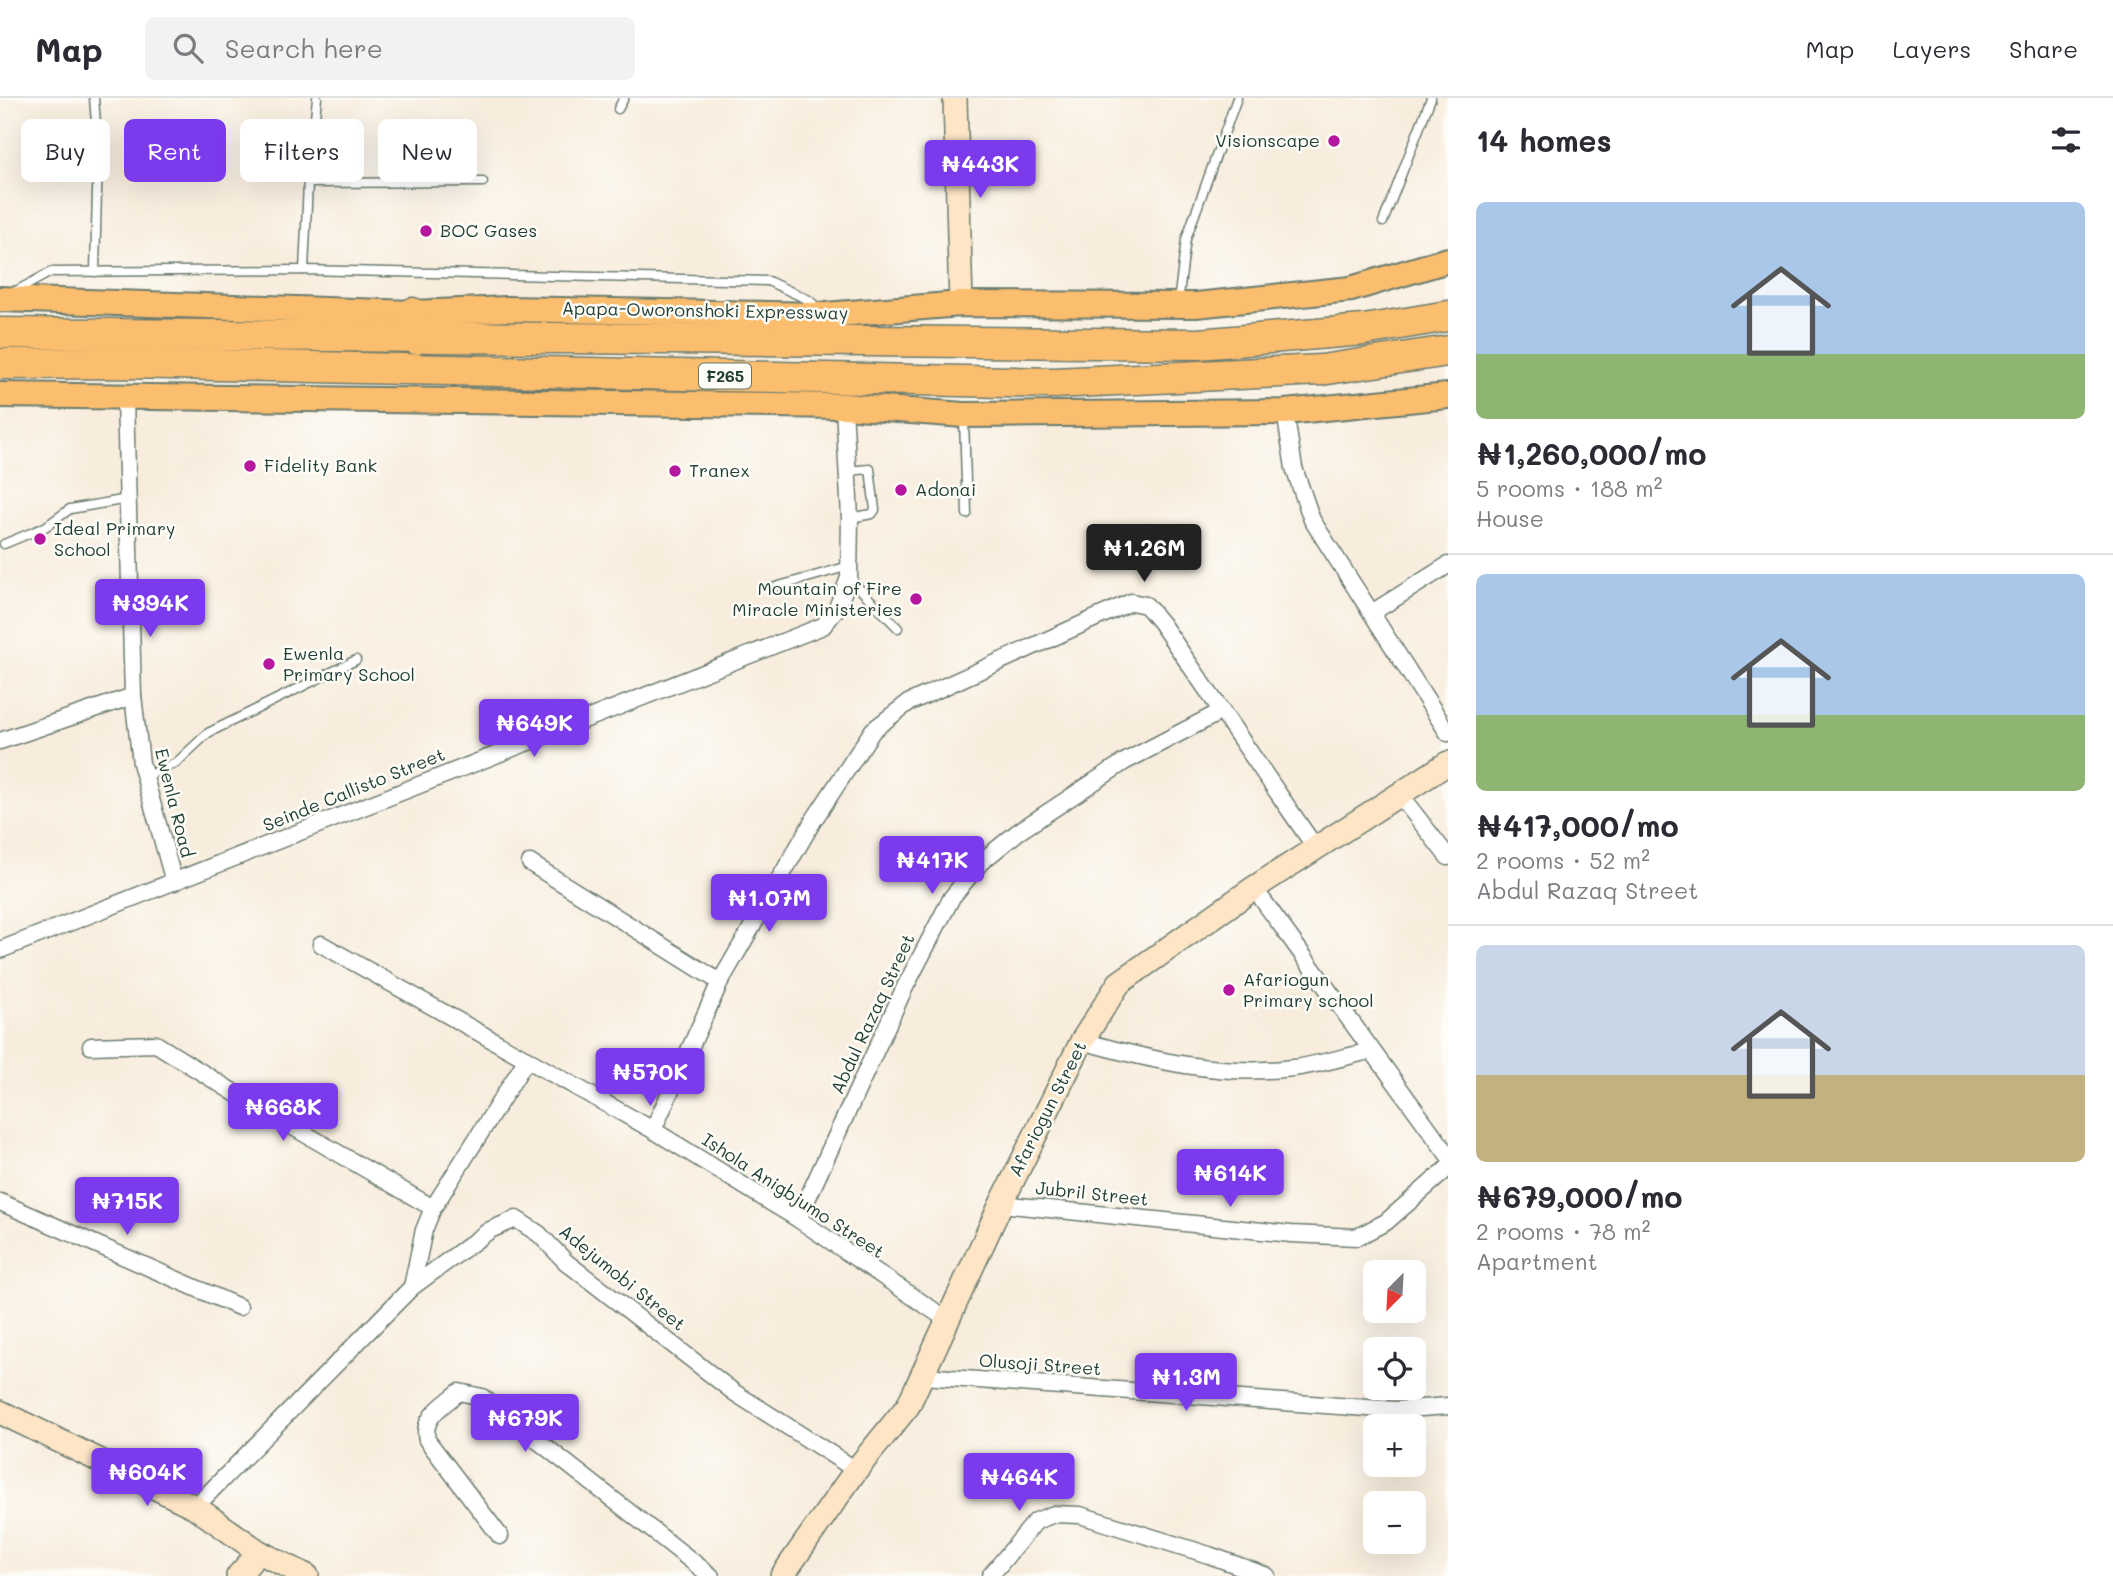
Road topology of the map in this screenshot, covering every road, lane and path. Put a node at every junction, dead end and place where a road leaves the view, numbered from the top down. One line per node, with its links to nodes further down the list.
1 (94, 98): 13 (lane)
2 (317, 98): 9 (lane)
3 (624, 98): 7 (lane)
4 (955, 98): 16 (street)
5 (1237, 98): 17 (lane)
6 (1431, 98): 10 (lane)
7 (618, 109)
8 (484, 182): 9 (lane)
9 (308, 183): 12 (lane)
10 (1383, 222)
11 (1448, 260): 17 (main road, Apapa-Oworonshoki Expressway)
12 (304, 270): 13 (lane); 18 (lane)
13 (95, 272): 15 (lane)
14 (1448, 295): 22 (highway)
15 (1, 299): 20 (main road, Apapa-Oworonshoki Expressway)
16 (961, 304): 17 (main road, Apapa-Oworonshoki Expressway); 18 (main road, Apapa-Oworonshoki Expressway)
17 (1178, 306)
18 (825, 315): 20 (main road, Apapa-Oworonshoki Expressway)
19 (1448, 316): 22 (highway, Apapa-Oworonshoki Expressway / F265)
20 (415, 326): 21 (highway, Apapa-Oworonshoki Expressway / F265); 22 (highway, Apapa-Oworonshoki Expressway / F265)
21 (0, 333)
22 (1198, 344)
23 (1448, 351): 24 (highway, F265)
24 (0, 364)
25 (0, 395): 27 (main road)
26 (1448, 396): 29 (main road)
27 (125, 398): 28 (main road); 32 (street, Ewenla Road)
28 (844, 406): 30 (main road); 31 (street, Seinde Callisto Street)
29 (1285, 412): 30 (main road); 39 (street)
30 (964, 415): 33 (lane)
31 (846, 471): 34 (street, Seinde Callisto Street); 34 (lane)
32 (128, 499): 35 (lane); 42 (street, Ewenla Road)
33 (967, 514)
34 (850, 518): 37 (street, Seinde Callisto Street)
35 (4, 544)
36 (1448, 565): 39 (street)
37 (849, 572): 38 (lane); 40 (lane); 52 (street, Seinde Callisto Street)
38 (772, 588)
39 (1373, 612): 44 (street)
40 (898, 628)
41 (356, 660): 47 (lane)
42 (134, 696): 45 (street); 47 (street, Ewenla Road)
43 (1220, 712): 49 (street); 56 (street); 67 (street, Abdul Razaq Street)
44 (1448, 733)
45 (0, 741)
46 (1448, 763): 48 (street, Afariogun Street)
47 (145, 777): 52 (street, Ewenla Road)
48 (1399, 794): 49 (street, Afariogun Street); 50 (street)
49 (1315, 848): 53 (street, Afariogun Street)
50 (1448, 857)
51 (530, 863): 56 (street)
52 (174, 882): 55 (street, Seinde Callisto Street)
53 (1254, 888): 57 (street, Afariogun Street); 59 (street)
54 (321, 944): 60 (street, Ishola Anigbjumo Street)
55 (0, 950)
56 (720, 982): 61 (street)
57 (1082, 1041): 59 (street); 65 (street, Afariogun Street)
58 (91, 1046): 66 (street)
59 (1371, 1051): 62 (street)
60 (527, 1059): 61 (street, Ishola Anigbjumo Street); 66 (street)
61 (653, 1130): 67 (street, Ishola Anigbjumo Street)
62 (1448, 1155)
63 (1448, 1168): 65 (street, Jubril Street)
64 (0, 1202): 69 (street)
65 (1001, 1204): 70 (street, Afariogun Street)
66 (433, 1208): 68 (street)
67 (798, 1219): 70 (street, Ishola Anigbjumo Street)
68 (412, 1287): 74 (street, Adejumobi Street); 75 (street, Adejumobi Street)
69 (239, 1307)
70 (949, 1321): 71 (street, Afariogun Street)
71 (923, 1376): 72 (street, Olusoji Street); 74 (street, Afariogun Street)
72 (1448, 1406)
73 (0, 1412): 75 (street)
74 (856, 1470): 81 (street, Afariogun Street)
75 (195, 1507): 77 (street)
76 (500, 1536): 80 (street)
77 (259, 1552): 78 (street); 79 (street)
78 (237, 1576)
79 (307, 1576)
80 (711, 1576)
81 (782, 1576)
82 (990, 1576): 83 (street)
83 (1267, 1576)

